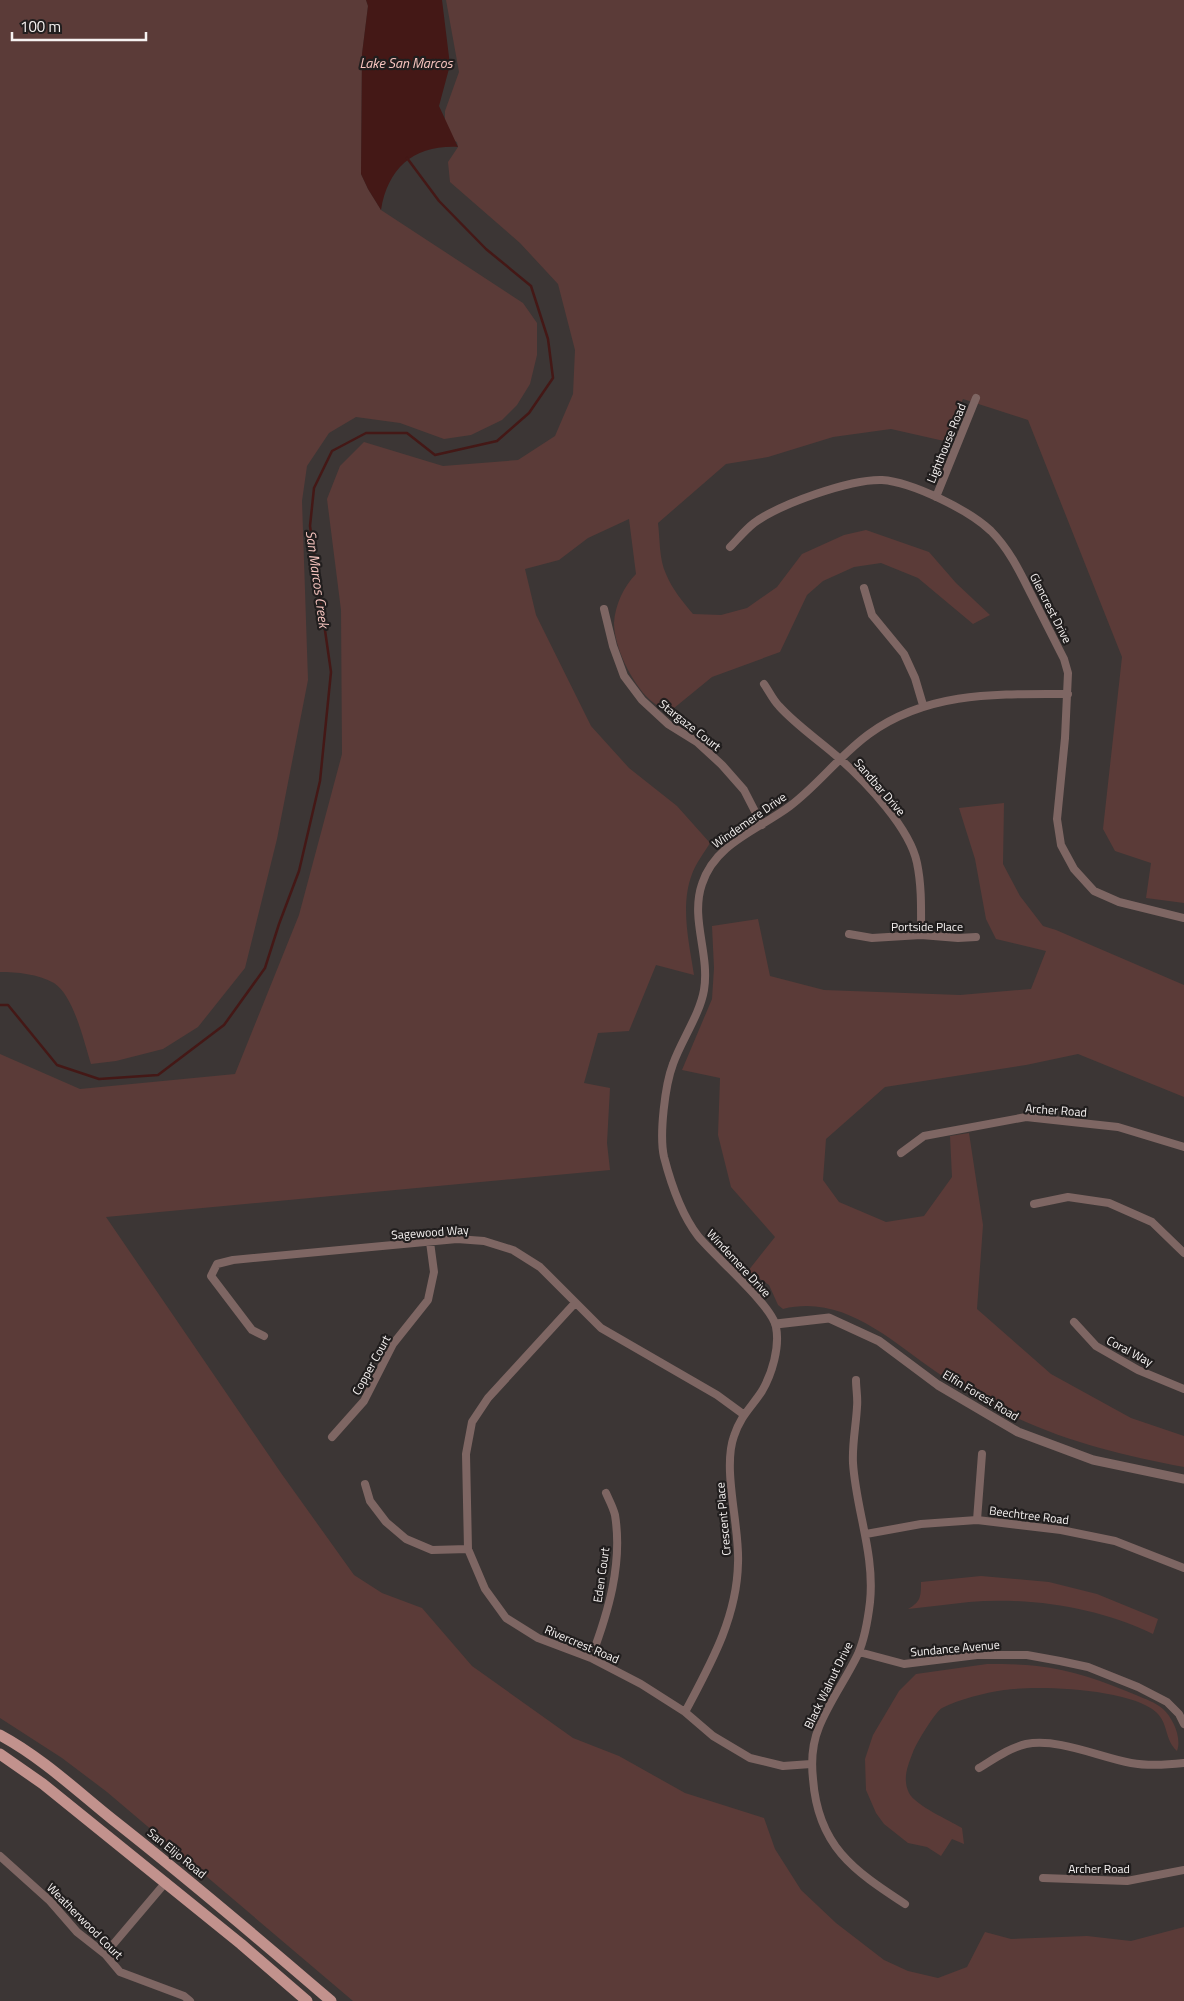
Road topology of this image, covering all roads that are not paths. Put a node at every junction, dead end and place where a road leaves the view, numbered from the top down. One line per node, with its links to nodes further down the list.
1 (976, 398): 2 (street, Lighthouse Road)
2 (936, 497): 3 (street, Glencrest Drive); 7 (street, Glencrest Drive)
3 (730, 547)
4 (864, 588): 8 (street)
5 (604, 609): 10 (street, Stargaze Court)
6 (764, 684): 9 (street, Sandbar Drive)
7 (1068, 694): 8 (street, Windemere Drive); 11 (street, Glencrest Drive)
8 (923, 705): 9 (street, Windemere Drive)
9 (841, 760): 10 (street, Windemere Drive); 13 (street, Sandbar Drive)
10 (762, 824): 22 (street, Windemere Drive)
11 (1184, 918)
12 (848, 934): 13 (street, Portside Place)
13 (921, 935): 14 (street, Portside Place)
14 (976, 937)
15 (1184, 1147): 16 (street, Archer Road)
16 (901, 1154)
17 (1034, 1204): 19 (street)
18 (430, 1242): 20 (street, Sagewood Way); 23 (street, Sagewood Way); 27 (street, Copper Court)
19 (1184, 1253)
20 (575, 1304): 26 (street, Sagewood Way); 34 (street, Rivercrest Road)
21 (1074, 1322): 25 (street, Coral Way)
22 (776, 1324): 26 (street, Crescent Place); 29 (street, Elfin Forest Road)
23 (264, 1336)
24 (856, 1380): 33 (street, Black Walnut Drive)
25 (1184, 1389)
26 (743, 1414): 38 (street, Crescent Place)
27 (332, 1437)
28 (982, 1454): 32 (street)
29 (1184, 1479)
30 (365, 1484): 34 (street)
31 (606, 1493): 37 (street, Eden Court)
32 (977, 1520): 33 (street, Beechtree Road); 35 (street, Beechtree Road)
33 (866, 1534): 36 (street, Black Walnut Drive)
34 (468, 1549): 37 (street, Rivercrest Road)
35 (1184, 1568)
36 (859, 1652): 39 (street, Sundance Avenue); 43 (street, Black Walnut Drive)
37 (591, 1658): 38 (street, Rivercrest Road)
38 (685, 1712): 43 (street, Rivercrest Road)
39 (1184, 1724)
40 (0, 1735): 53 (main road, San Elijo Road)
41 (0, 1754): 48 (main road)
42 (1184, 1763): 44 (street)
43 (811, 1764): 49 (street, Black Walnut Drive)
44 (979, 1768)
45 (0, 1856): 50 (street, Weatherwood Court)
46 (1184, 1870): 47 (street, Archer Road)
47 (1043, 1878)
48 (166, 1882): 50 (street); 52 (main road)
49 (905, 1904)
50 (105, 1954): 51 (street, Weatherwood Court)
51 (190, 2001)
52 (307, 2001)
53 (331, 2001)

